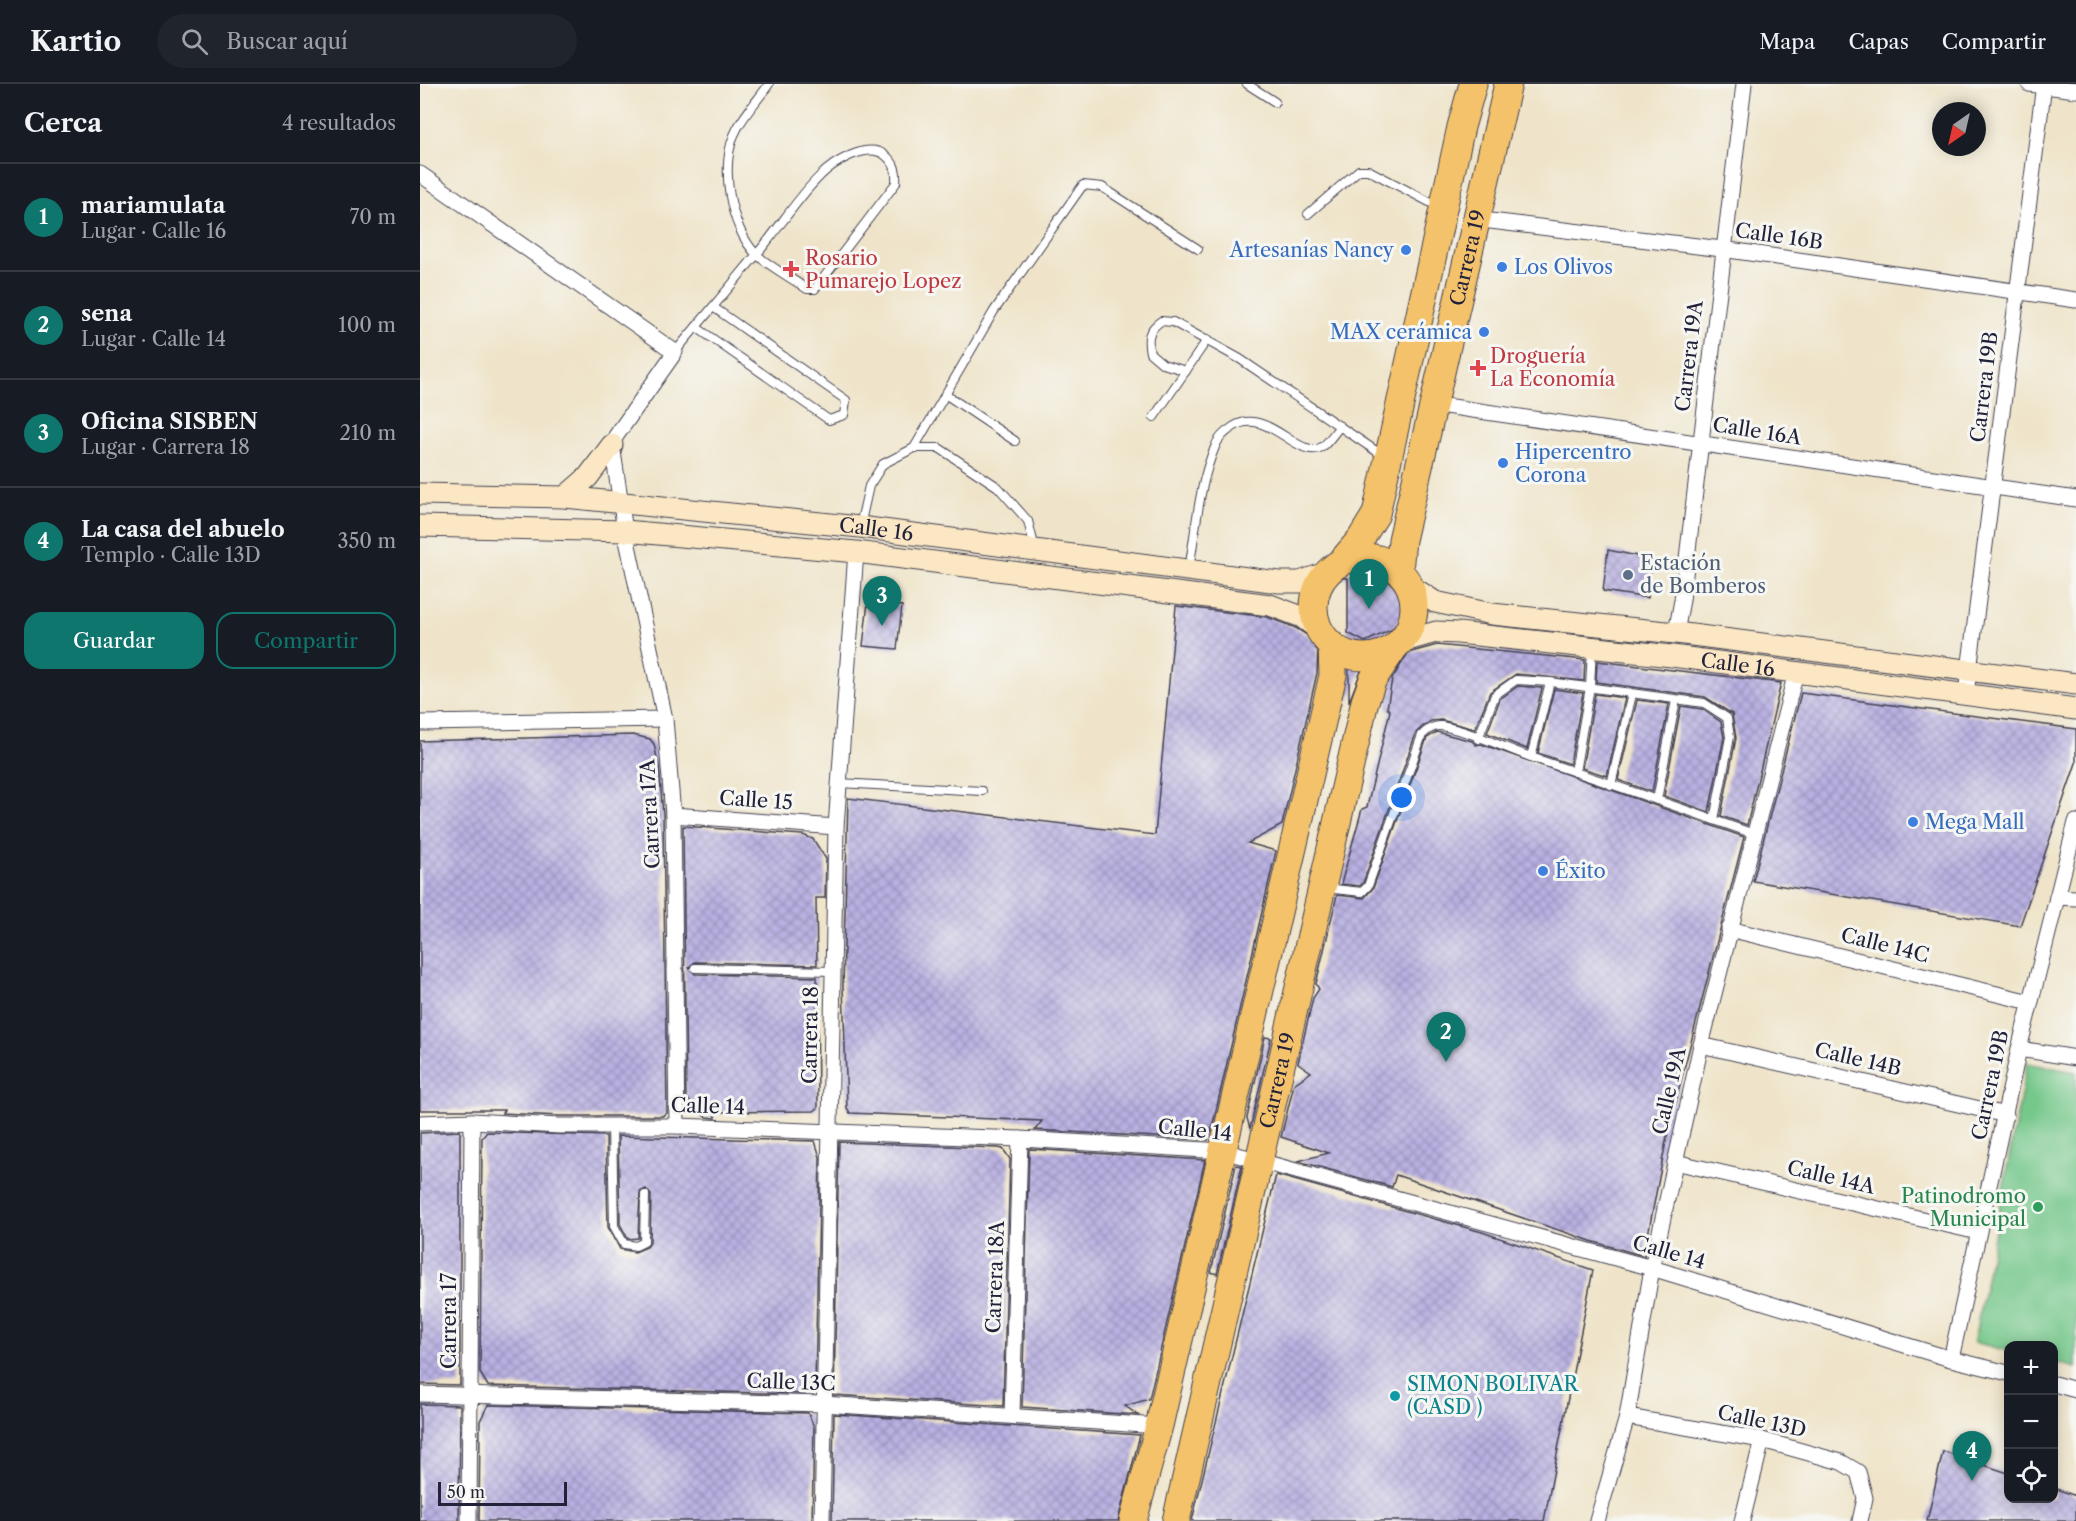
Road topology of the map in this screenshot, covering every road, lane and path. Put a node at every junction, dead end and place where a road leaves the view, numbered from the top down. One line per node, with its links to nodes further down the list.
1 (769, 84): 15 (lane)
2 (1247, 84): 8 (lane)
3 (1473, 84): 10 (highway, Carrera 19)
4 (1508, 84): 12 (highway, Carrera 19)
5 (1744, 84): 14 (street, Carrera 19A)
6 (2039, 85): 7 (street); 16 (street, Carrera 19B)
7 (2076, 90)
8 (1275, 102)
9 (420, 174): 21 (street)
10 (1444, 209): 11 (lane); 31 (highway, Carrera 19)
11 (1308, 214)
12 (1474, 219): 14 (street, Calle 16B); 24 (highway, Carrera 19)
13 (1198, 249): 23 (lane)
14 (1722, 249): 16 (street, Calle 16B); 28 (street, Carrera 19A)
15 (757, 255): 15 (lane); 18 (lane)
16 (2017, 292): 17 (street, Calle 16B); 32 (street, Carrera 19B)
17 (2076, 300)
18 (713, 306): 19 (lane); 19 (lane)
19 (696, 327): 21 (lane)
20 (1207, 340): 22 (lane); 22 (lane); 26 (lane)
21 (675, 352): 29 (street)
22 (1186, 371): 25 (lane)
23 (945, 394): 27 (lane); 30 (lane)
24 (1432, 404): 28 (street, Calle 16A); 44 (highway, Carrera 19)
25 (1154, 417)
26 (1340, 426): 31 (lane); 43 (lane)
27 (1015, 441)
28 (1700, 443): 32 (street, Calle 16A); 45 (street, Carrera 19A)
29 (612, 445): 34 (main road); 36 (street, Carrera 17A)
30 (914, 448): 38 (lane); 40 (lane)
31 (1389, 460): 42 (highway, Carrera 19)
32 (1992, 488): 35 (street, Calle 16A); 49 (street, Carrera 19B)
33 (420, 494): 34 (main road, Calle 16)
34 (565, 497): 36 (main road, Calle 16)
35 (2076, 499)
36 (621, 504): 38 (main road, Calle 16); 39 (street, Carrera 17A)
37 (420, 526): 39 (main road, Calle 16)
38 (860, 527): 40 (main road, Calle 16)
39 (625, 531): 41 (main road, Calle 16); 58 (street, Carrera 17A)
40 (1035, 551): 43 (main road, Calle 16)
41 (856, 552): 46 (main road, Calle 16); 63 (street, Carrera 18)
42 (1335, 567): 43 (main road, Calle 16); 44 (highway); 46 (highway)
43 (1189, 570)
44 (1404, 578): 45 (main road, Calle 16); 47 (highway)
45 (1676, 633): 49 (main road, Calle 16)
46 (1325, 638): 47 (highway); 89 (highway, Carrera 19)
47 (1397, 645): 48 (main road, Calle 16); 72 (highway, Carrera 19)
48 (1592, 647): 50 (main road, Calle 16); 53 (lane)
49 (1969, 669): 52 (main road, Calle 16); 55 (street, Carrera 19B)
50 (1796, 672): 55 (main road, Calle 16); 71 (street, Calle 19A)
51 (1550, 682): 53 (lane); 60 (lane); 61 (lane)
52 (2076, 684)
53 (1590, 687): 54 (lane); 62 (lane)
54 (1632, 694): 56 (lane); 64 (lane)
55 (1966, 694): 57 (main road, Calle 16)
56 (1676, 700): 66 (lane); 68 (lane)
57 (2076, 709)
58 (665, 718): 59 (street); 67 (street, Carrera 17A)
59 (420, 723)
60 (1478, 739): 61 (lane); 72 (lane)
61 (1531, 757): 62 (lane)
62 (1575, 772): 64 (lane)
63 (839, 783): 65 (lane); 70 (street, Carrera 18)
64 (1611, 784): 66 (lane)
65 (982, 791)
66 (1657, 800): 68 (lane)
67 (673, 815): 70 (street, Calle 15); 86 (street, Carrera 17A)
68 (1714, 820): 71 (lane)
69 (2076, 822): 73 (street, Carrera 19B)
70 (836, 827): 77 (street, Carrera 18)
71 (1754, 834): 75 (street, Calle 19A)
72 (1322, 888): 90 (highway, Carrera 19)
73 (2057, 897): 74 (street); 78 (street, Carrera 19B)
74 (2076, 898)
75 (1729, 929): 78 (street, Calle 14C); 79 (street, Calle 19A)
76 (695, 968): 77 (lane)
77 (833, 971): 87 (street, Carrera 18)
78 (2030, 1002): 80 (street, Carrera 19B)
79 (1701, 1045): 82 (street, Calle 14B); 91 (street, Calle 19A)
80 (2019, 1049): 81 (street); 82 (street, Carrera 19B)
81 (2076, 1058)
82 (2006, 1115): 93 (street, Carrera 19B)
83 (472, 1121): 84 (street, Calle 14); 85 (street, Calle 14); 100 (street, Carrera 17)
84 (420, 1123)
85 (612, 1126): 86 (street, Calle 14); 92 (lane)
86 (677, 1126): 87 (street, Calle 14)
87 (829, 1132): 88 (street, Calle 14); 101 (street, Carrera 18)
88 (1020, 1139): 89 (street, Calle 14); 102 (street, Carrera 18A)
89 (1223, 1151): 90 (street, Calle 14); 104 (highway, Carrera 19)
90 (1259, 1160): 94 (street, Calle 14); 109 (highway, Carrera 19)
91 (1675, 1162): 93 (street, Calle 14A); 94 (street, Calle 19A)
92 (645, 1195)
93 (1978, 1233): 95 (street, Carrera 19B)
94 (1652, 1268): 95 (street, Calle 14); 103 (street, Calle 19A)
95 (1951, 1359): 96 (street, Calle 14)
96 (2004, 1372)
97 (2058, 1385): 98 (street)
98 (2076, 1390)
99 (420, 1394): 100 (street, Calle 13C)
100 (470, 1394): 101 (street, Calle 13C); 106 (street, Carrera 17)
101 (824, 1404): 102 (street, Calle 13C); 107 (street, Carrera 18)
102 (1012, 1416): 104 (street, Calle 13C)
103 (1627, 1417): 105 (street, Calle 13D); 110 (street, Calle 19A)
104 (1159, 1426): 108 (highway, Carrera 19)
105 (1762, 1440): 111 (street); 112 (street, Calle 13D)
106 (469, 1521)
107 (822, 1521)
108 (1133, 1521)
109 (1176, 1521)
110 (1597, 1521)
111 (1742, 1521)
112 (1860, 1521)

